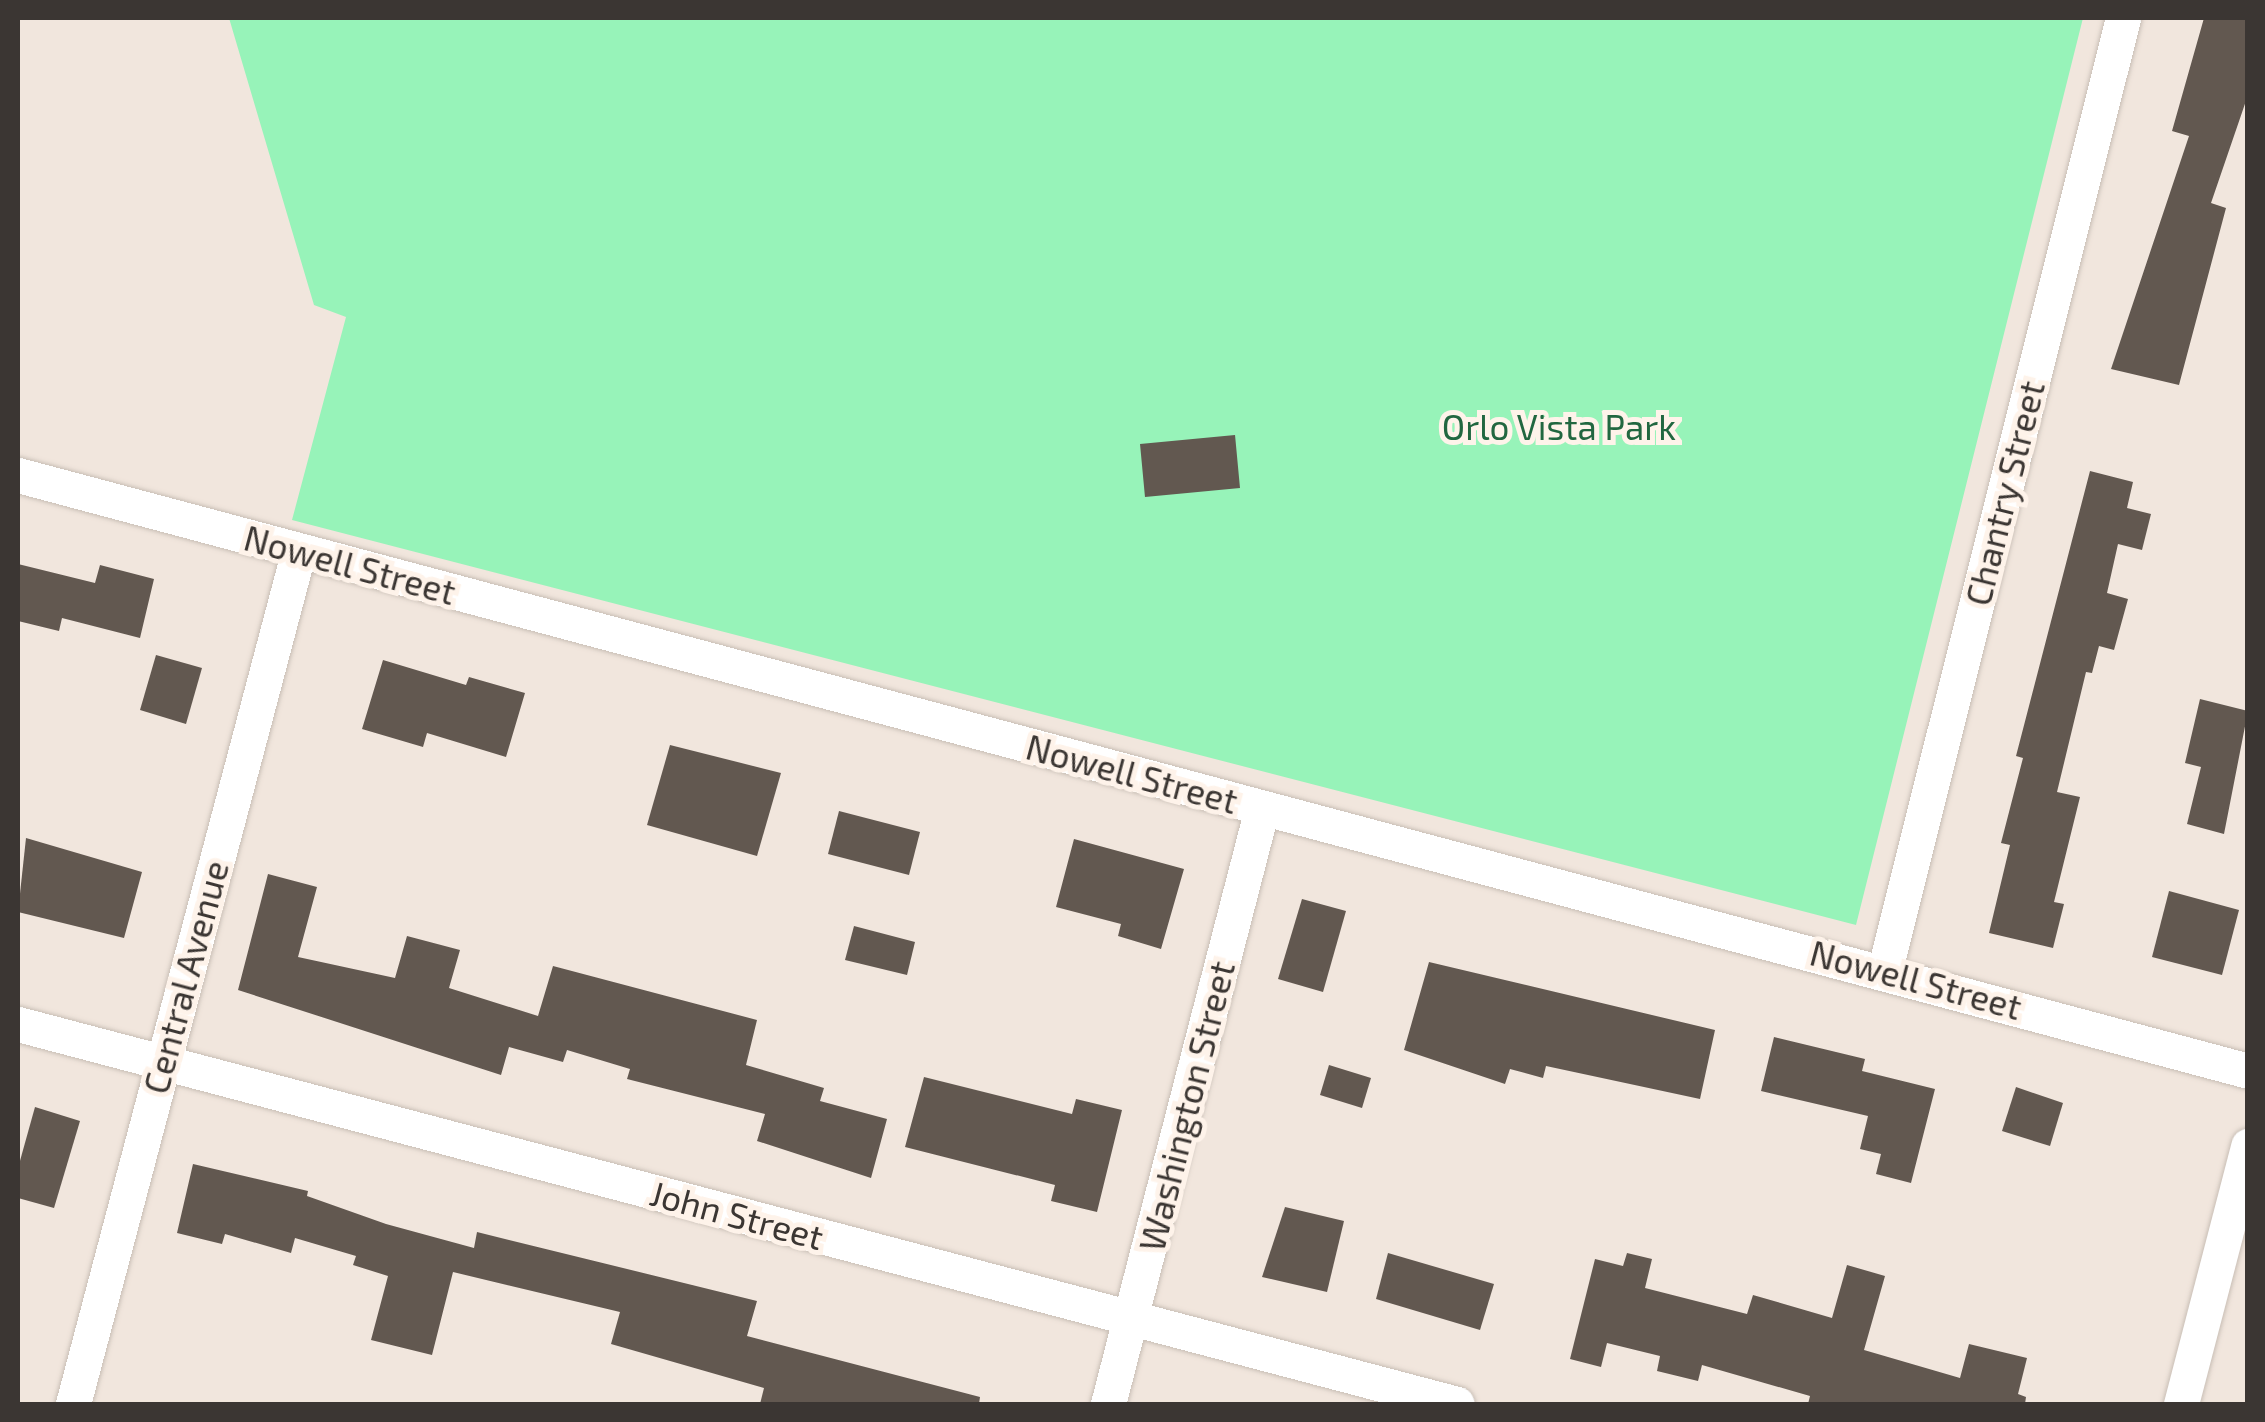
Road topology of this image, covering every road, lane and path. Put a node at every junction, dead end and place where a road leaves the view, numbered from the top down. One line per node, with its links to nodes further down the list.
1 (2123, 18): 5 (street, Chantry Street)
2 (18, 475): 3 (street, Nowell Street)
3 (299, 550): 4 (street, Nowell Street); 7 (street, Central Avenue)
4 (1262, 808): 5 (street, Nowell Street); 10 (street, Washington Street)
5 (1886, 969): 8 (street, Nowell Street)
6 (18, 1024): 7 (street, John Street)
7 (162, 1062): 10 (street, John Street); 11 (street, Central Avenue)
8 (2248, 1071)
9 (2248, 1146): 14 (street)
10 (1131, 1319): 12 (street, Washington Street); 13 (street, John Street)
11 (73, 1404)
12 (1108, 1404)
13 (1456, 1404)
14 (2181, 1404)

